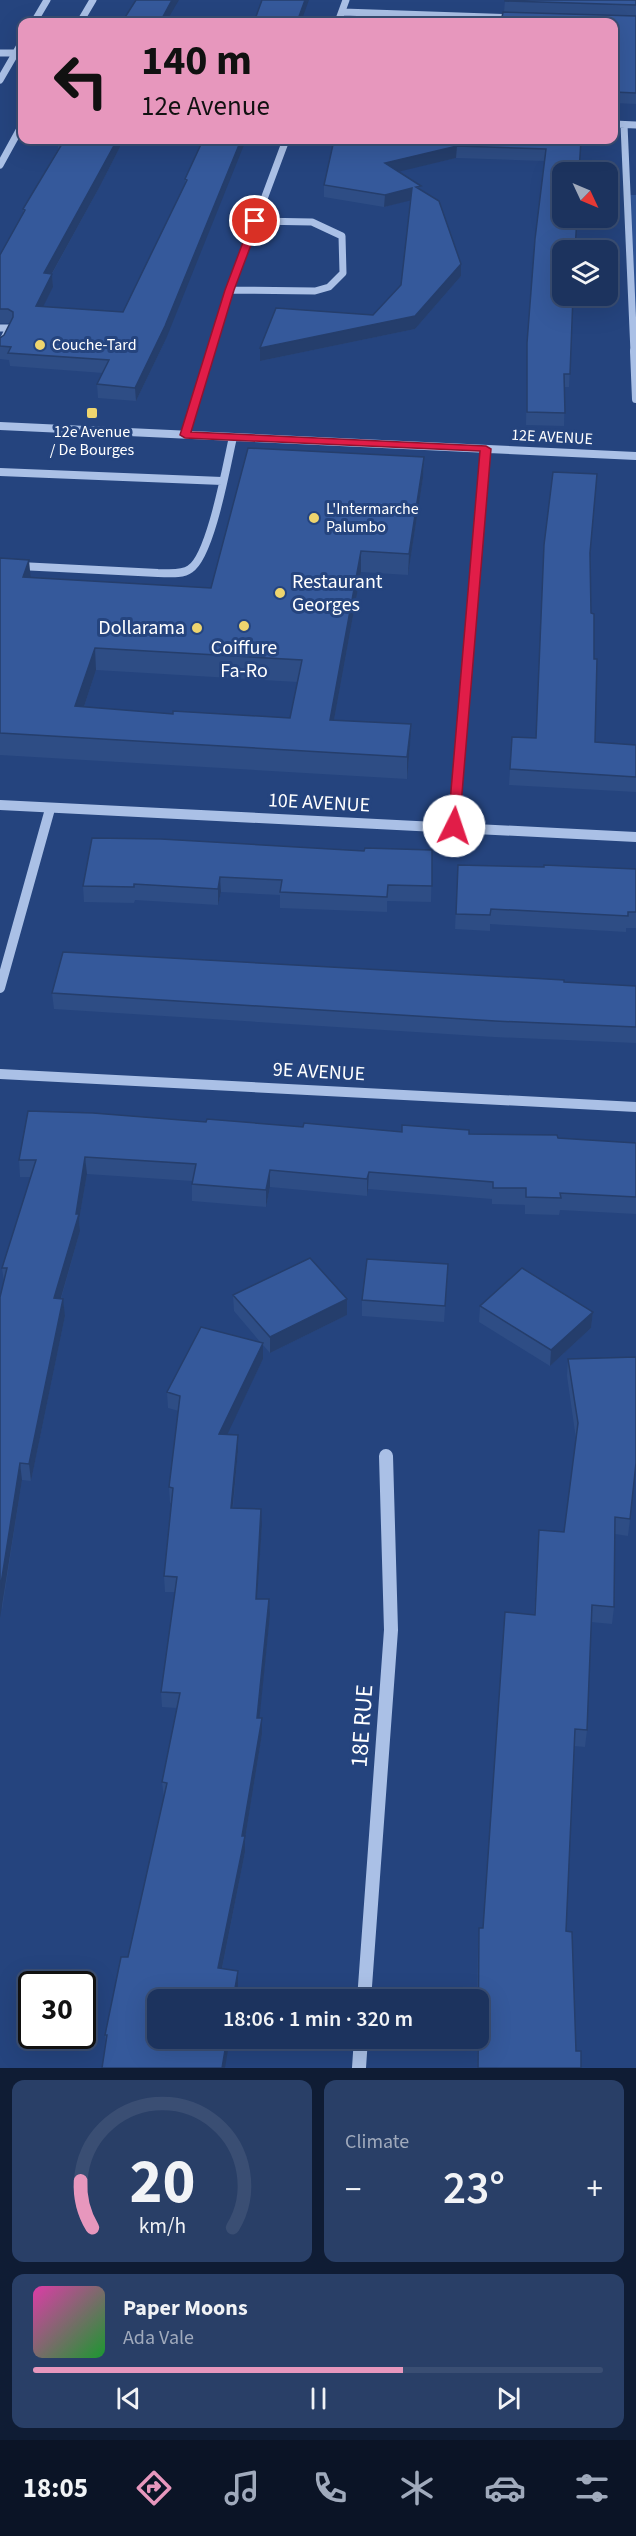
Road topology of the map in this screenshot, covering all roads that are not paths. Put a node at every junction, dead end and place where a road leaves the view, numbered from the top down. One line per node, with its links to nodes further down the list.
1 (47, 0): 5 (street)
2 (93, 0): 6 (street)
3 (346, 0): 4 (street)
4 (343, 12): 7 (street); 8 (street)
5 (36, 18)
6 (82, 18)
7 (340, 18)
8 (519, 18)
9 (18, 49): 11 (street)
10 (0, 53): 11 (street)
11 (16, 53): 12 (street)
12 (0, 80)
13 (618, 124): 14 (street)
14 (624, 125): 15 (street); 23 (street)
15 (636, 125)
16 (18, 132): 18 (street)
17 (284, 144): 19 (street)
18 (0, 165)
19 (255, 221): 20 (street); 20 (street)
20 (230, 290): 25 (street)
21 (0, 328): 22 (street)
22 (0, 346)
23 (636, 399)
24 (0, 426): 25 (street, 12E AVENUE)
25 (185, 435): 26 (street, 12E AVENUE)
26 (233, 437): 27 (street, 12E AVENUE); 30 (street)
27 (486, 449): 28 (street, 12E AVENUE); 34 (street)
28 (636, 456)
29 (0, 472): 30 (street)
30 (222, 481): 31 (street)
31 (0, 565)
32 (0, 805): 33 (street, 10E AVENUE)
33 (50, 809): 34 (street, 10E AVENUE); 36 (street)
34 (454, 826): 35 (street, 10E AVENUE)
35 (636, 837)
36 (0, 988)
37 (0, 1074): 38 (street, 9E AVENUE)
38 (636, 1107)
39 (386, 1456): 40 (street, 18E RUE)
40 (365, 1989)
41 (360, 2049): 42 (street)
42 (359, 2068)

